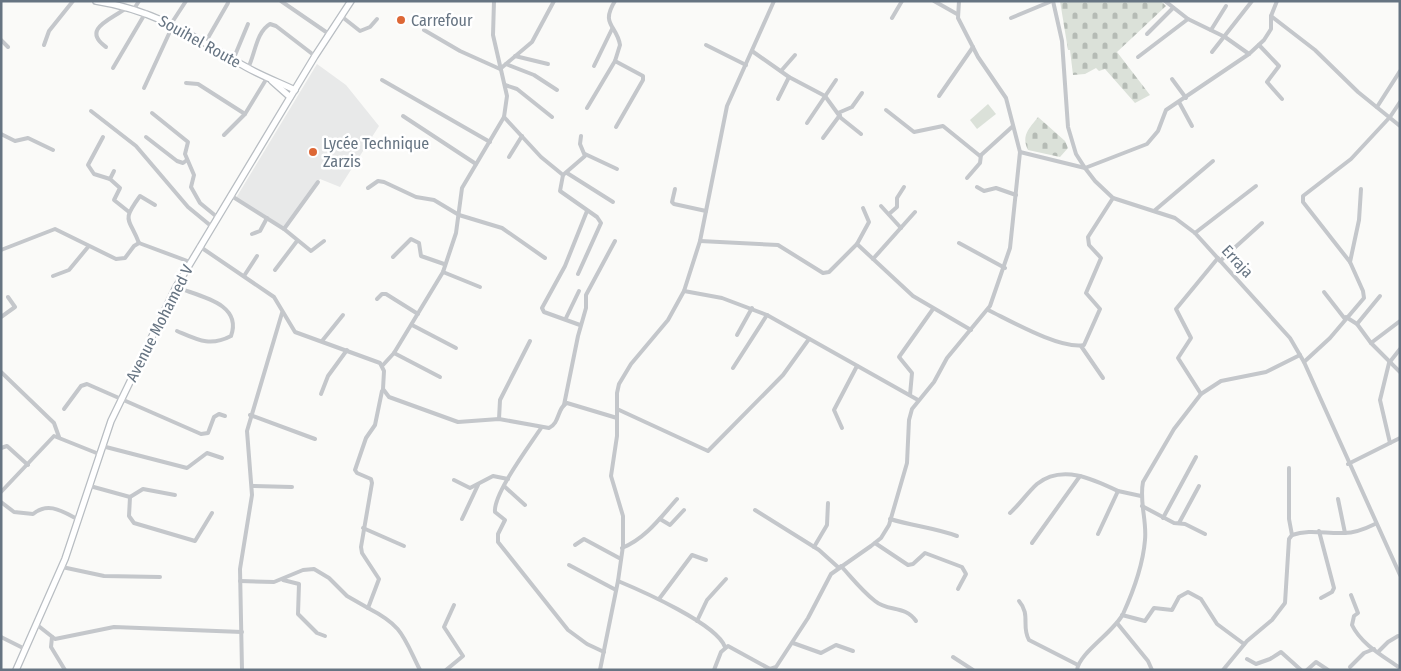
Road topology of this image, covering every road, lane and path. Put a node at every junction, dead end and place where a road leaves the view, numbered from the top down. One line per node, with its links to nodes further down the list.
1 (73, 1): 41 (street)
2 (96, 1): 20 (main road, Souihel Route)
3 (139, 1): 22 (street)
4 (186, 1): 31 (street)
5 (281, 1): 36 (street)
6 (494, 1): 62 (street)
7 (554, 1): 52 (street)
8 (615, 1): 33 (street)
9 (774, 1): 47 (street)
10 (902, 1): 27 (street)
11 (934, 1): 24 (street)
12 (959, 1): 24 (street)
13 (1053, 1): 28 (street); 117 (street, Erraja)
14 (1252, 1): 38 (street)
15 (1277, 1): 26 (street)
16 (228, 2): 40 (street)
17 (349, 2): 25 (main road, Avenue Mohamed V)
18 (1167, 2): 21 (street)
19 (1226, 6): 35 (street)
20 (128, 7): 22 (main road, Souihel Route); 45 (street)
21 (1173, 8): 30 (street); 37 (street)
22 (134, 9): 23 (main road, Souihel Route)
23 (146, 12): 31 (main road, Souihel Route); 60 (street)
24 (957, 14): 46 (street)
25 (341, 16): 29 (street); 36 (main road, Avenue Mohamed V)
26 (1271, 16): 43 (street); 84 (street)
27 (892, 18)
28 (1011, 18)
29 (377, 19)
30 (1188, 19): 35 (street); 53 (street)
31 (172, 24): 40 (main road, Souihel Route); 72 (street)
32 (248, 24): 54 (street)
33 (612, 29): 55 (street); 59 (street)
34 (424, 30): 62 (street)
35 (1212, 30): 38 (street)
36 (328, 34): 51 (main road, Avenue Mohamed V)
37 (1147, 34)
38 (1225, 37): 48 (street); 49 (street)
39 (1, 40): 44 (street)
40 (205, 43): 54 (main road, Souihel Route)
41 (44, 45)
42 (706, 45): 58 (street)
43 (1259, 45): 49 (street); 81 (street)
44 (8, 47)
45 (106, 47)
46 (973, 47): 77 (street); 96 (street)
47 (752, 51): 58 (street); 63 (street)
48 (1212, 52)
49 (1249, 54): 79 (street)
50 (795, 55): 63 (street)
51 (315, 56): 61 (street); 73 (main road, Avenue Mohamed V)
52 (515, 56): 56 (street); 57 (street)
53 (1138, 56)
54 (233, 60): 61 (main road, Souihel Route)
55 (615, 61): 85 (street); 99 (street)
56 (506, 64): 62 (street); 74 (street)
57 (548, 64)
58 (746, 65): 138 (street)
59 (594, 66)
60 (113, 68)
61 (248, 68): 67 (main road, Souihel Route)
62 (500, 69): 71 (street)
63 (781, 71): 65 (street)
64 (1400, 71): 84 (street)
65 (789, 77): 76 (street); 80 (street)
66 (1172, 79): 79 (street)
67 (269, 80): 73 (main road); 78 (main road); 89 (street)
68 (382, 80): 108 (street)
69 (836, 80): 76 (street)
70 (186, 83): 89 (street)
71 (505, 85): 92 (street); 93 (street)
72 (144, 88)
73 (295, 90): 78 (main road, Avenue Mohamed V)
74 (557, 90)
75 (862, 92): 90 (street)
76 (825, 96): 90 (street); 95 (street)
77 (939, 96)
78 (290, 97): 130 (main road, Avenue Mohamed V)
79 (1186, 98): 82 (street)
80 (778, 99)
81 (1282, 99)
82 (1179, 102): 97 (street); 117 (street)
83 (1400, 102): 94 (street)
84 (1377, 107): 94 (street)
85 (587, 108)
86 (886, 110): 112 (street)
87 (91, 111): 147 (street)
88 (152, 113): 114 (street)
89 (245, 114): 102 (street)
90 (839, 114): 101 (street); 107 (street)
91 (403, 116): 116 (street)
92 (552, 116)
93 (504, 117): 103 (street); 108 (street)
94 (1390, 117): 98 (street); 168 (street)
95 (807, 123)
96 (1013, 126): 110 (street); 112 (street)
97 (1192, 126)
98 (1400, 126)
99 (616, 127)
100 (1, 134): 109 (street)
101 (861, 134)
102 (224, 135)
103 (522, 136): 113 (street); 120 (street)
104 (581, 136): 111 (street)
105 (103, 137): 122 (street)
106 (146, 137): 114 (street)
107 (823, 138)
108 (490, 142): 116 (street)
109 (53, 150)
110 (1020, 152): 117 (street); 131 (street)
111 (585, 154): 118 (street); 120 (street)
112 (982, 155): 121 (street)
113 (509, 157)
114 (187, 160): 144 (street)
115 (1213, 161): 139 (street)
116 (476, 164): 143 (street)
117 (1085, 168): 132 (street, Erraja)
118 (618, 169)
119 (114, 171): 122 (street)
120 (565, 174): 133 (street); 137 (street)
121 (967, 178)
122 (110, 179): 140 (street)
123 (318, 182): 149 (street)
124 (1256, 186): 150 (street)
125 (904, 187): 142 (street)
126 (977, 187): 131 (street)
127 (368, 188): 143 (street)
128 (675, 189): 138 (street)
129 (1361, 190): 168 (street)
130 (230, 195): 144 (main road, Avenue Mohamed V); 145 (street)
131 (1016, 195): 170 (street)
132 (1113, 198): 139 (street, Erraja); 205 (street)
133 (613, 202)
134 (155, 205): 140 (street)
135 (881, 206): 142 (street)
136 (863, 208): 158 (street)
137 (587, 211): 173 (street); 192 (street)
138 (706, 211): 155 (street)
139 (1154, 211): 150 (street, Erraja)
140 (129, 212): 156 (street)
141 (915, 212): 148 (street)
142 (889, 214): 148 (street)
143 (459, 215): 164 (street); 169 (street)
144 (217, 217): 147 (main road, Avenue Mohamed V)
145 (267, 218): 149 (street); 151 (street)
146 (1262, 222): 166 (street)
147 (211, 226): 159 (main road, Avenue Mohamed V)
148 (902, 228): 165 (street)
149 (284, 229): 152 (street)
150 (1196, 233): 166 (street, Erraja)
151 (252, 234)
152 (297, 241): 153 (street); 171 (street)
153 (324, 241)
154 (614, 241): 197 (street)
155 (700, 241): 158 (street); 178 (street)
156 (140, 243): 160 (street); 167 (street)
157 (959, 243): 170 (street)
158 (857, 244): 165 (street)
159 (199, 246): 167 (main road, Avenue Mohamed V); 175 (street)
160 (88, 247): 161 (street); 174 (street)
161 (1, 250)
162 (257, 256): 175 (street)
163 (392, 257): 169 (street)
164 (545, 258)
165 (873, 259): 185 (street)
166 (1219, 259): 210 (street, Erraja); 222 (street)
167 (190, 262): 176 (main road, Avenue Mohamed V)
168 (1350, 262): 193 (street)
169 (444, 264): 172 (street)
170 (1005, 268): 186 (street)
171 (275, 270)
172 (443, 272): 177 (street); 188 (street)
173 (578, 274)
174 (53, 276)
175 (244, 276): 187 (street)
176 (176, 287): 199 (street); 224 (main road, Avenue Mohamed V)
177 (480, 287)
178 (684, 290): 184 (street); 227 (street)
179 (578, 291): 192 (street)
180 (1324, 292): 193 (street)
181 (1380, 296): 196 (street)
182 (8, 297): 191 (street)
183 (377, 299): 188 (street)
184 (752, 308): 190 (street); 200 (street)
185 (933, 309): 198 (street); 223 (street)
186 (988, 310): 198 (street); 205 (street)
187 (282, 313): 202 (street); 229 (street)
188 (418, 314): 195 (street)
189 (343, 315): 202 (street)
190 (768, 315): 201 (street); 215 (street)
191 (1, 317)
192 (566, 318): 197 (street)
193 (1345, 318): 196 (street); 211 (street)
194 (1400, 321): 204 (street)
195 (412, 324): 206 (street); 209 (street)
196 (1357, 324): 204 (street)
197 (580, 325): 226 (street)
198 (971, 330): 225 (street)
199 (177, 331)
200 (736, 335)
201 (809, 339): 214 (street); 227 (street)
202 (322, 341): 208 (street)
203 (530, 341): 231 (street)
204 (1371, 344): 212 (street)
205 (1081, 346): 219 (street)
206 (456, 348)
207 (1400, 349): 212 (street)
208 (347, 350): 213 (street); 221 (street)
209 (394, 353): 213 (street); 218 (street)
210 (1300, 355): 211 (street, Erraja); 222 (street)
211 (1304, 362): 244 (street, Erraja)
212 (1389, 363): 216 (street); 238 (street)
213 (383, 365): 220 (street)
214 (857, 366): 223 (street); 234 (street)
215 (733, 368)
216 (1398, 369)
217 (2, 374): 235 (street)
218 (440, 377)
219 (1102, 378)
220 (383, 389): 231 (street); 278 (street)
221 (321, 394)
222 (1201, 394): 259 (street)
223 (910, 395): 225 (street)
224 (121, 399): 228 (street); 230 (street); 239 (main road, Avenue Mohamed V)
225 (918, 400): 274 (street)
226 (564, 405): 232 (street); 233 (street)
227 (616, 408): 232 (street)
228 (64, 409)
229 (250, 415): 237 (street); 252 (street)
230 (225, 416)
231 (499, 418): 233 (street)
232 (617, 418): 290 (street)
233 (541, 428): 249 (street)
234 (842, 428)
235 (59, 437): 241 (street); 245 (street)
236 (1400, 438): 238 (street)
237 (315, 439)
238 (1390, 443): 244 (street)
239 (102, 446): 241 (main road, Avenue Mohamed V); 243 (street)
240 (1, 448): 245 (street)
241 (99, 454): 251 (main road, Avenue Mohamed V)
242 (1196, 457): 271 (street)
243 (222, 458)
244 (1348, 464): 277 (street, Erraja)
245 (28, 466): 257 (street)
246 (1289, 468): 283 (street)
247 (1080, 476): 256 (street); 270 (street); 286 (street)
248 (454, 480): 250 (street)
249 (508, 480): 250 (street); 253 (street)
250 (478, 485): 272 (street)
251 (90, 486): 260 (street); 275 (main road, Avenue Mohamed V)
252 (252, 486): 255 (street); 301 (street)
253 (504, 486): 265 (street); 328 (street)
254 (1199, 486): 276 (street)
255 (292, 487)
256 (1118, 491): 259 (street); 281 (street)
257 (1, 492)
258 (175, 496): 260 (street)
259 (1141, 496): 266 (street)
260 (127, 497): 269 (street)
261 (677, 499): 273 (street)
262 (1338, 499): 280 (street)
263 (1, 502): 275 (street)
264 (828, 503): 289 (street)
265 (525, 505)
266 (1142, 506): 271 (street); 312 (street)
267 (684, 510): 273 (street)
268 (755, 510): 289 (street)
269 (212, 513)
270 (1010, 513)
271 (1164, 518): 276 (street)
272 (462, 519)
273 (660, 519): 290 (street)
274 (890, 519): 284 (street); 285 (street)
275 (79, 520): 295 (main road, Avenue Mohamed V)
276 (1179, 523): 282 (street)
277 (1375, 524): 280 (street); 297 (street, Erraja)
278 (363, 528): 288 (street); 310 (street)
279 (1318, 531): 280 (street); 283 (street); 307 (street)
280 (1344, 533)
281 (1098, 534)
282 (1205, 534)
283 (1292, 535): 323 (street)
284 (957, 536)
285 (875, 543): 296 (street); 304 (street)
286 (1032, 543)
287 (575, 545): 291 (street)
288 (404, 546)
289 (814, 547): 296 (street)
290 (622, 548): 291 (street)
291 (621, 559): 303 (street)
292 (706, 560): 308 (street)
293 (1400, 563): 297 (street)
294 (568, 565): 305 (street)
295 (62, 567): 299 (street); 316 (main road, Avenue Mohamed V)
296 (840, 567): 314 (street); 322 (street)
297 (1396, 567): 298 (street, Erraja)
298 (1400, 576)
299 (160, 577)
300 (726, 579): 313 (street)
301 (240, 580): 302 (street); 317 (street)
302 (281, 580): 310 (street); 318 (street)
303 (618, 580): 305 (street); 308 (street)
304 (958, 589)
305 (616, 590): 328 (street)
306 (1352, 595): 326 (street)
307 (1320, 598)
308 (659, 599): 313 (street)
309 (1019, 601): 332 (street)
310 (369, 605): 338 (street)
311 (454, 605): 339 (street)
312 (1122, 614): 315 (street); 323 (street)
313 (696, 621): 324 (street)
314 (916, 621)
315 (1117, 623): 332 (street); 343 (street)
316 (36, 624): 321 (street); 325 (main road, Avenue Mohamed V)
317 (242, 632): 321 (street); 337 (street)
318 (325, 636)
319 (1398, 636): 329 (street)
320 (1, 637): 325 (street)
321 (52, 637): 336 (street)
322 (794, 642): 324 (street); 327 (street)
323 (1244, 644): 344 (street)
324 (725, 647): 341 (street)
325 (25, 649): 335 (main road, Avenue Mohamed V)
326 (1374, 649): 329 (street); 333 (street)
327 (853, 650)
328 (604, 652): 340 (street)
329 (1378, 652): 334 (street)
330 (953, 657): 342 (street)
331 (1247, 659): 345 (street)
332 (1077, 667)
333 (1350, 668)
334 (1400, 668)
335 (16, 670)
336 (65, 670)
337 (242, 670)
338 (420, 670)
339 (446, 670)
340 (600, 670)
341 (714, 670)
342 (973, 670)
343 (1152, 670)
344 (1223, 670)
345 (1301, 670)
346 (1307, 670): 347 (street)
347 (1328, 670)

